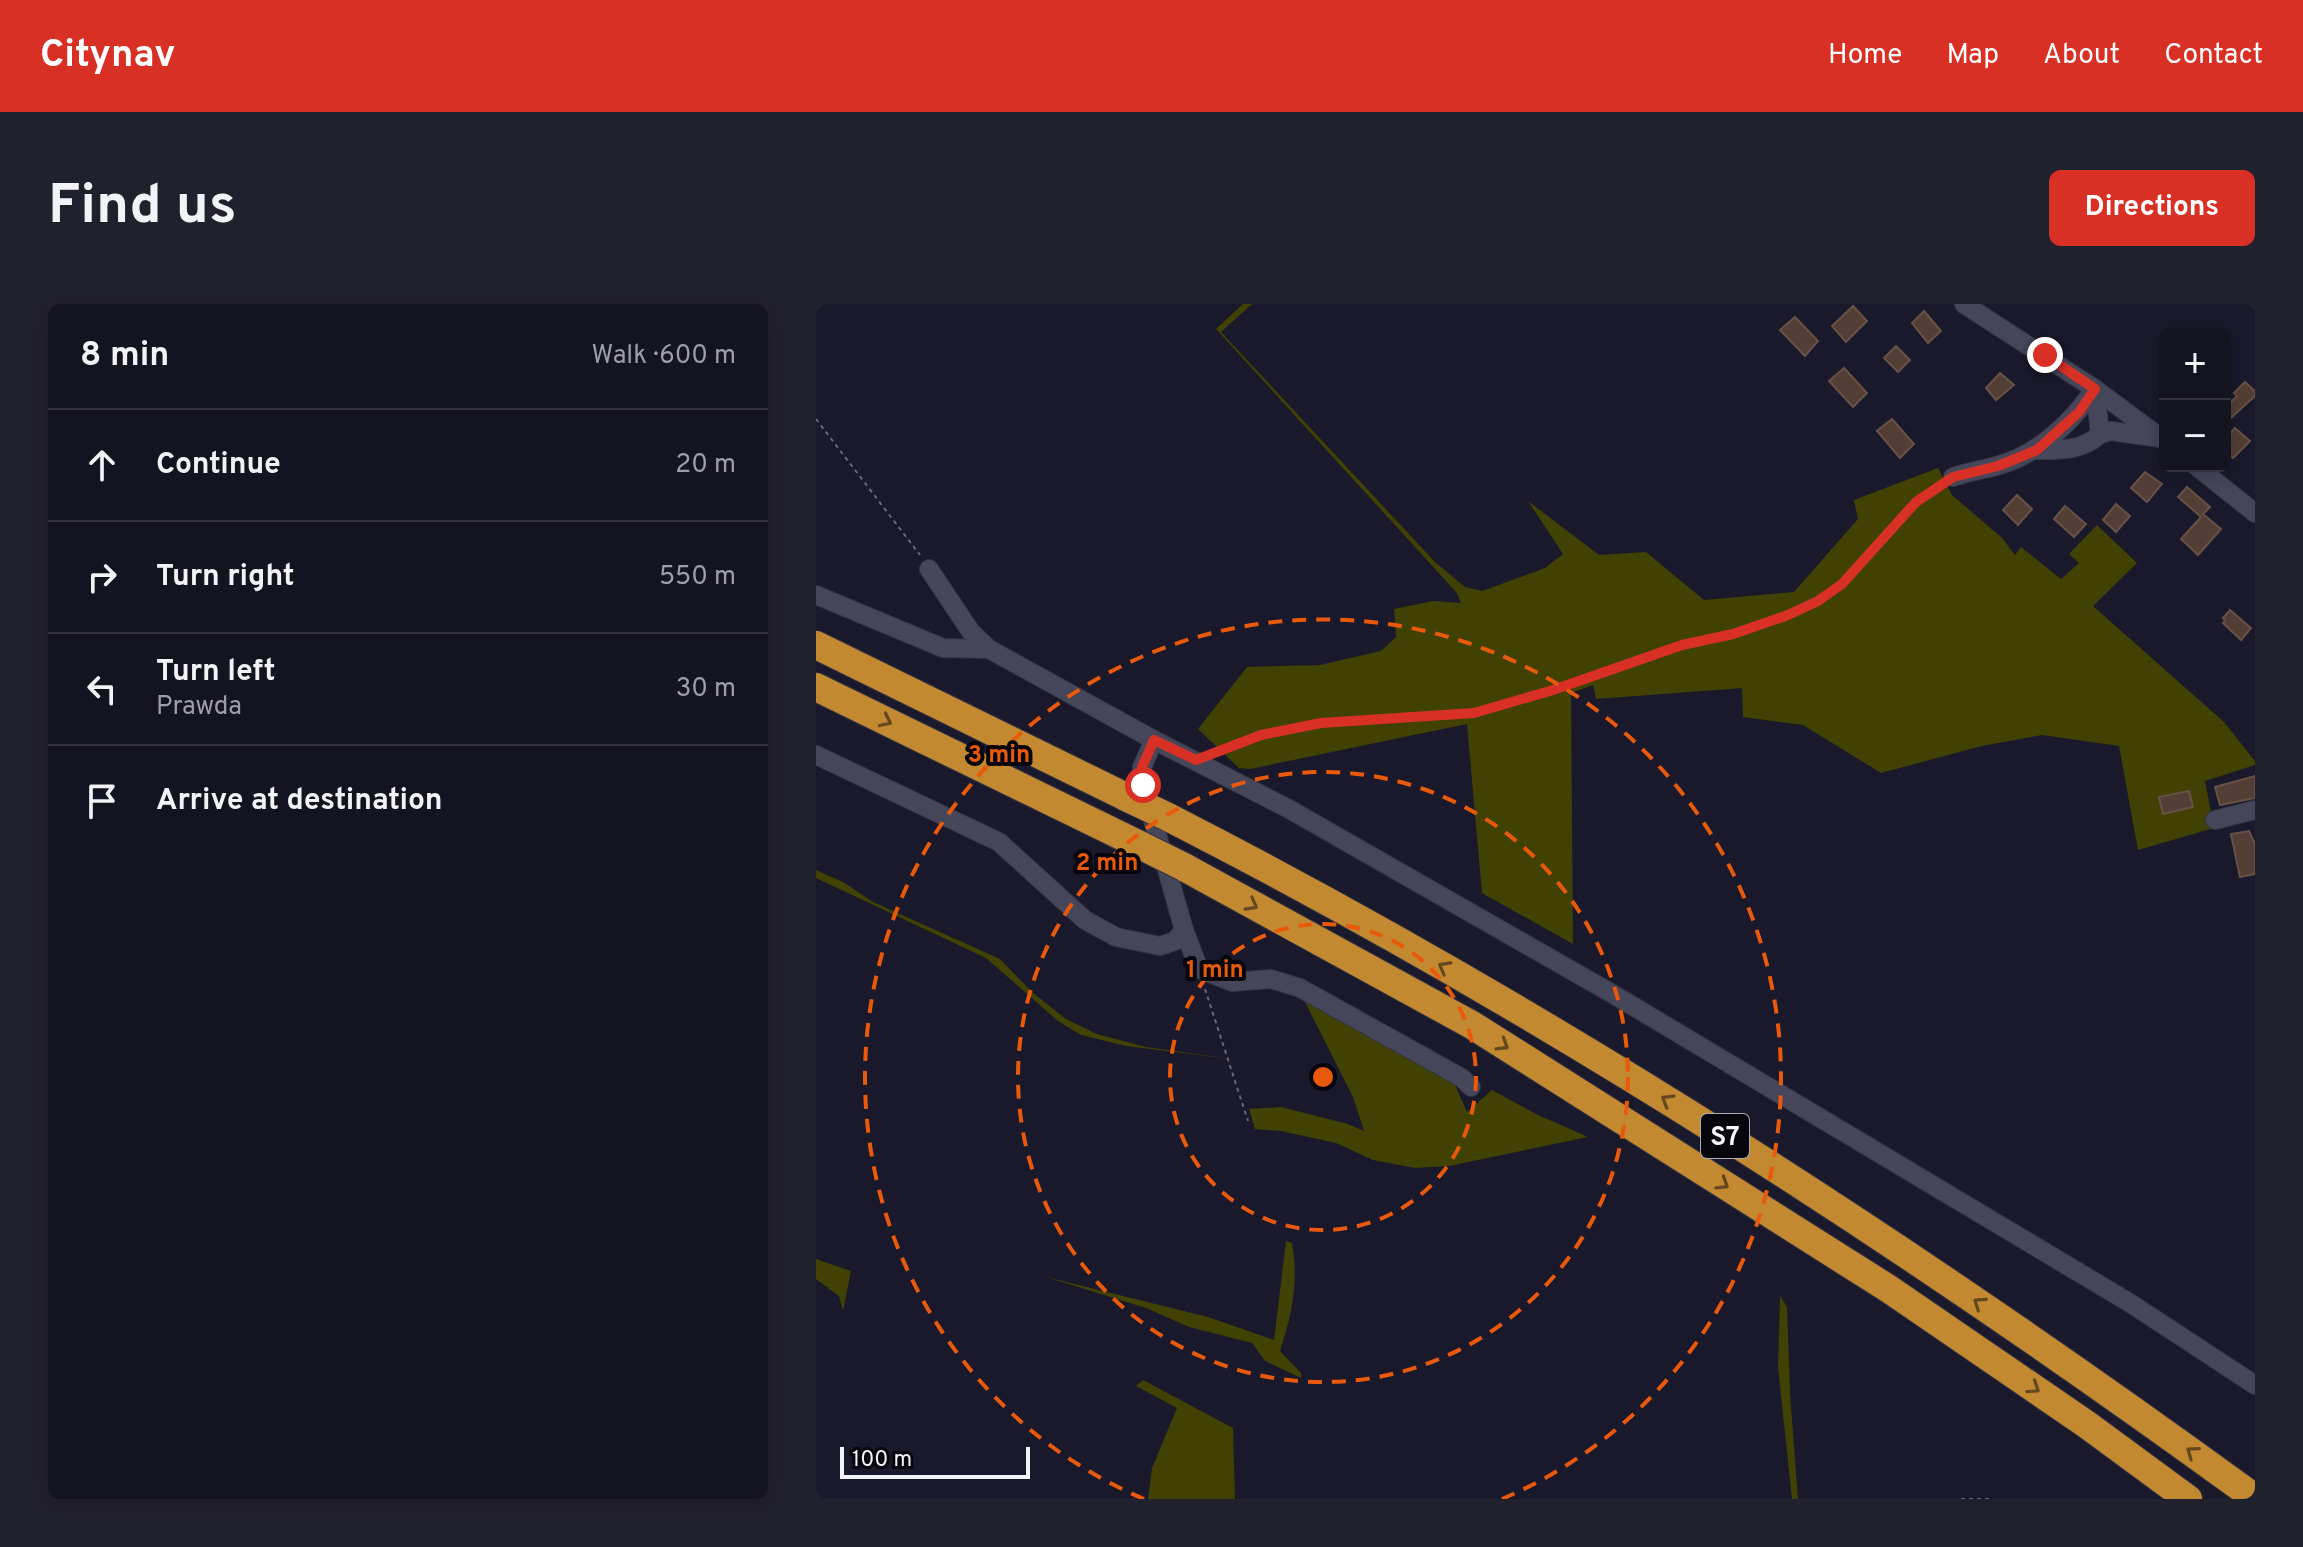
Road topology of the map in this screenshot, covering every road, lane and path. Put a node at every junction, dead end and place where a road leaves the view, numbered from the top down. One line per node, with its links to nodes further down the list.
1 (1964, 304): 2 (street)
2 (2095, 389): 4 (street); 5 (street); 7 (street)
3 (816, 419): 11 (path)
4 (2100, 434): 6 (street); 7 (street)
5 (2159, 437)
6 (2159, 439)
7 (2037, 450): 9 (street)
8 (2204, 472): 10 (street)
9 (1953, 477): 18 (path)
10 (2255, 513)
11 (929, 569): 14 (street)
12 (816, 595): 14 (street)
13 (816, 645): 26 (highway, S7, one-way to 13, bridge)
14 (989, 649): 16 (street)
15 (816, 687): 29 (highway, S7, one-way to 29, bridge)
16 (1154, 740): 18 (street); 21 (street)
17 (816, 755): 21 (street)
18 (1196, 760): 25 (street)
19 (2255, 810): 20 (street)
20 (2215, 820)
21 (1184, 930): 22 (street)
22 (1199, 969): 23 (street); 24 (path)
23 (1471, 1087)
24 (1248, 1121)
25 (2255, 1385)
26 (2255, 1498)
27 (1961, 1499): 28 (path)
28 (1989, 1499)
29 (2188, 1499)

